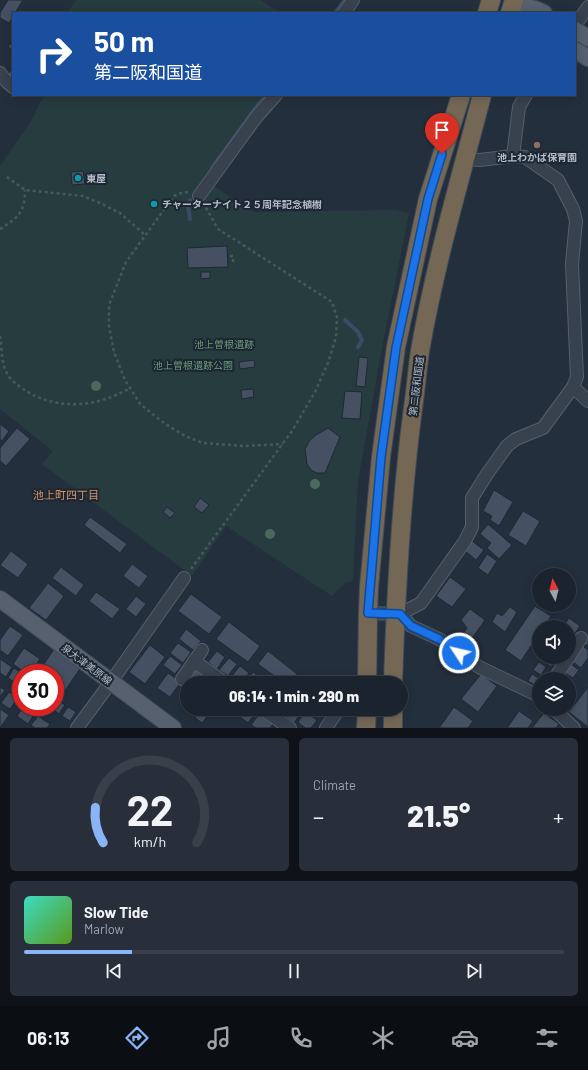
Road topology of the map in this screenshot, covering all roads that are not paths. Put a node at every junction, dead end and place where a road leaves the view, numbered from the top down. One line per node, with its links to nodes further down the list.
1 (353, 0): 5 (street)
2 (491, 0): 6 (highway)
3 (513, 6): 7 (main road)
4 (588, 7): 8 (street)
5 (345, 12)
6 (487, 12)
7 (542, 12)
8 (576, 24)
9 (576, 31): 10 (main road)
10 (588, 38)
11 (576, 51): 12 (main road)
12 (588, 58)
13 (0, 73): 14 (street)
14 (12, 86)
15 (275, 96): 21 (street)
16 (461, 96): 26 (highway)
17 (482, 96): 20 (highway, 第二阪和国道)
18 (525, 96): 19 (street)
19 (513, 156): 20 (street); 22 (street)
20 (466, 160): 27 (highway, 第二阪和国道)
21 (199, 196)
22 (573, 387): 23 (street); 27 (street)
23 (588, 401)
24 (184, 578): 36 (street)
25 (0, 599): 36 (main road, 泉大津美原線)
26 (368, 613): 27 (street); 34 (highway)
27 (398, 614): 35 (highway, 第二阪和国道); 37 (street)
28 (581, 638): 29 (street)
29 (576, 646)
30 (202, 650): 31 (street)
31 (194, 661): 32 (street); 33 (street)
32 (184, 676)
33 (215, 676)
34 (367, 676)
35 (394, 676)
36 (111, 682): 43 (street); 44 (main road, 泉大津美原線)
37 (532, 693)
38 (272, 716): 45 (street)
39 (334, 716): 46 (street)
40 (367, 716): 47 (highway)
41 (393, 716): 48 (highway)
42 (561, 716): 49 (street)
43 (77, 728)
44 (173, 728)
45 (290, 728)
46 (326, 728)
47 (366, 728)
48 (393, 728)
49 (574, 728)

